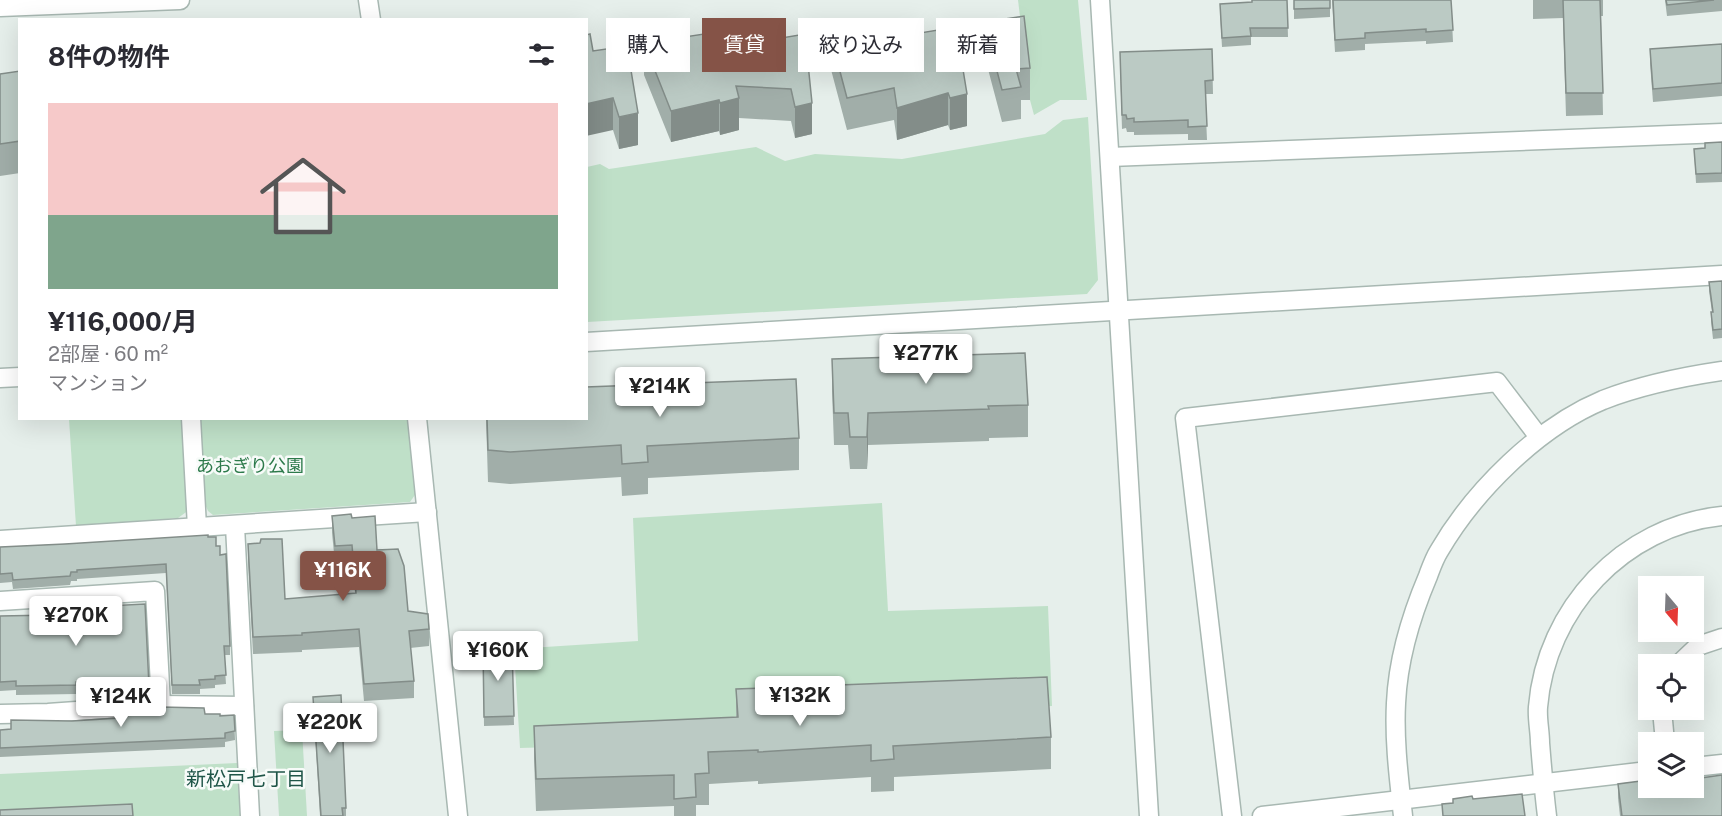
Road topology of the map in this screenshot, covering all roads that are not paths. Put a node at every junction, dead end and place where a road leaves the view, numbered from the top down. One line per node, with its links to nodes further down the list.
1 (180, 0): 4 (street)
2 (368, 0): 5 (street)
3 (1100, 0): 7 (street)
4 (0, 7)
5 (370, 18)
6 (1722, 133): 7 (street)
7 (1110, 157): 9 (street)
8 (1722, 274): 9 (street)
9 (1119, 311): 10 (street); 35 (street)
10 (588, 342)
11 (1722, 371): 16 (street)
12 (18, 377): 13 (street)
13 (0, 378)
14 (191, 420): 20 (street)
15 (417, 420): 17 (street)
16 (1539, 437): 32 (street); 36 (street)
17 (427, 512): 19 (street); 34 (street)
18 (1722, 516): 31 (street)
19 (235, 526): 20 (street); 26 (street)
20 (197, 527): 21 (street)
21 (0, 540)
22 (0, 601): 25 (street)
23 (1722, 638): 24 (street)
24 (1690, 654)
25 (161, 705): 26 (street); 27 (street)
26 (244, 706): 33 (street)
27 (0, 714)
28 (1722, 764): 29 (street)
29 (1704, 765)
30 (1638, 772): 31 (street)
31 (1543, 784): 32 (street); 38 (street)
32 (1403, 808): 37 (street)
33 (250, 816)
34 (458, 816)
35 (1149, 816)
36 (1232, 816)
37 (1262, 816)
38 (1547, 816)

